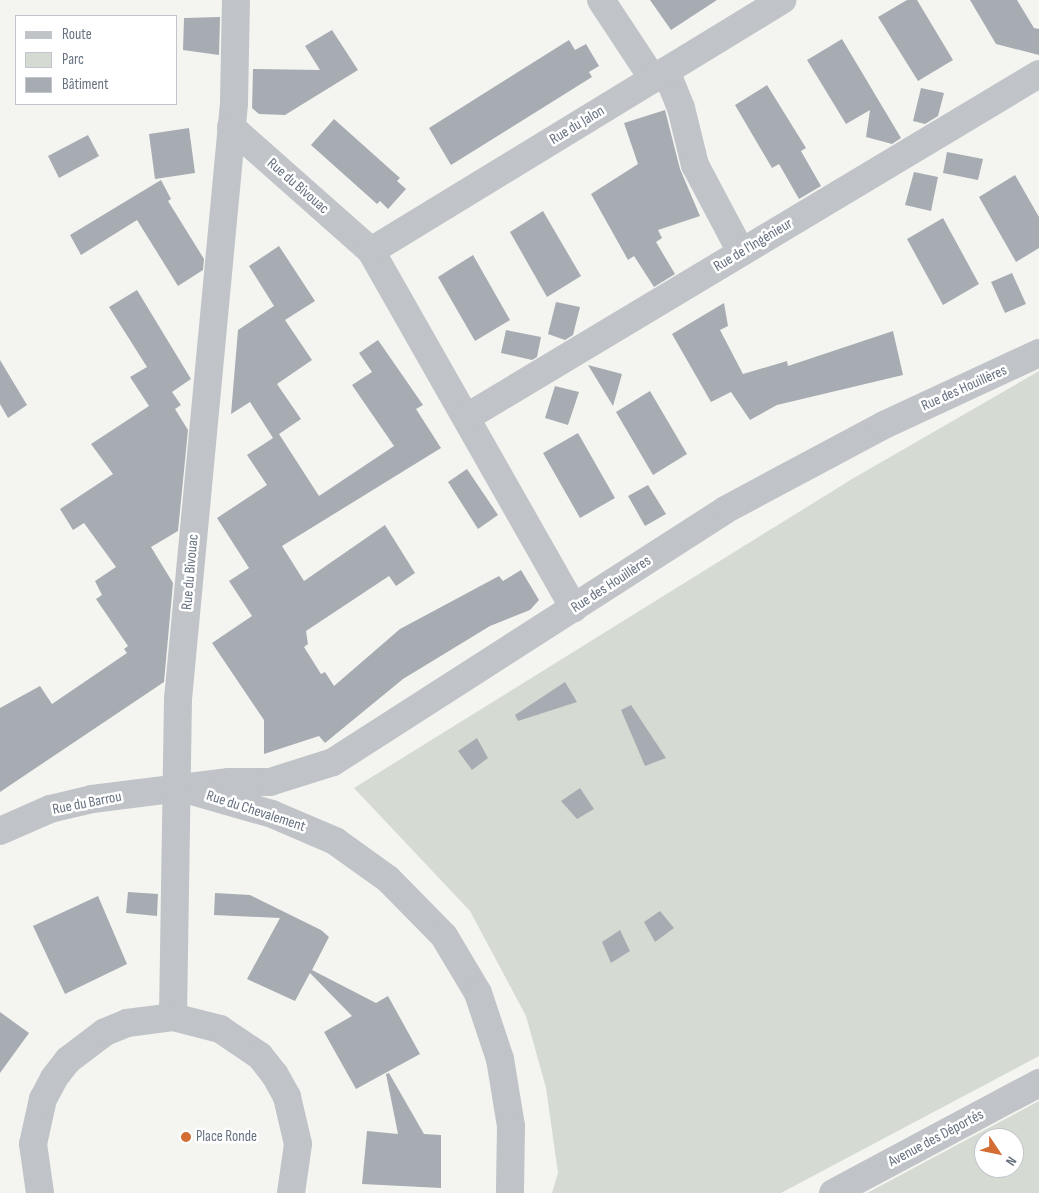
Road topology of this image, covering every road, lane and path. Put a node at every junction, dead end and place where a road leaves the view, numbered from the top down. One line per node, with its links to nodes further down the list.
1 (236, 0): 6 (street, Rue du Bivouac)
2 (601, 0): 5 (street)
3 (783, 0): 5 (street, Rue du Jalon)
4 (1039, 74): 8 (street, Rue de l'Ingénieur)
5 (659, 75): 7 (street, Rue du Jalon); 8 (street)
6 (231, 127): 7 (street, Rue du Bivouac); 12 (street, Rue du Bivouac)
7 (371, 251): 10 (street, Rue du Bivouac)
8 (741, 252): 10 (street, Rue de l'Ingénieur)
9 (1039, 353): 11 (street, Rue des Houillères)
10 (467, 417): 11 (street, Rue du Bivouac)
11 (574, 608): 12 (street, Rue des Houillères)
12 (179, 788): 13 (street, Rue du Barrou); 14 (street, Rue du Bivouac); 18 (street, Rue du Chevalement)
13 (0, 831)
14 (172, 1017): 16 (street); 17 (street)
15 (1039, 1083): 19 (street, Avenue des Déportés)
16 (40, 1193)
17 (291, 1193)
18 (510, 1193)
19 (833, 1193)

